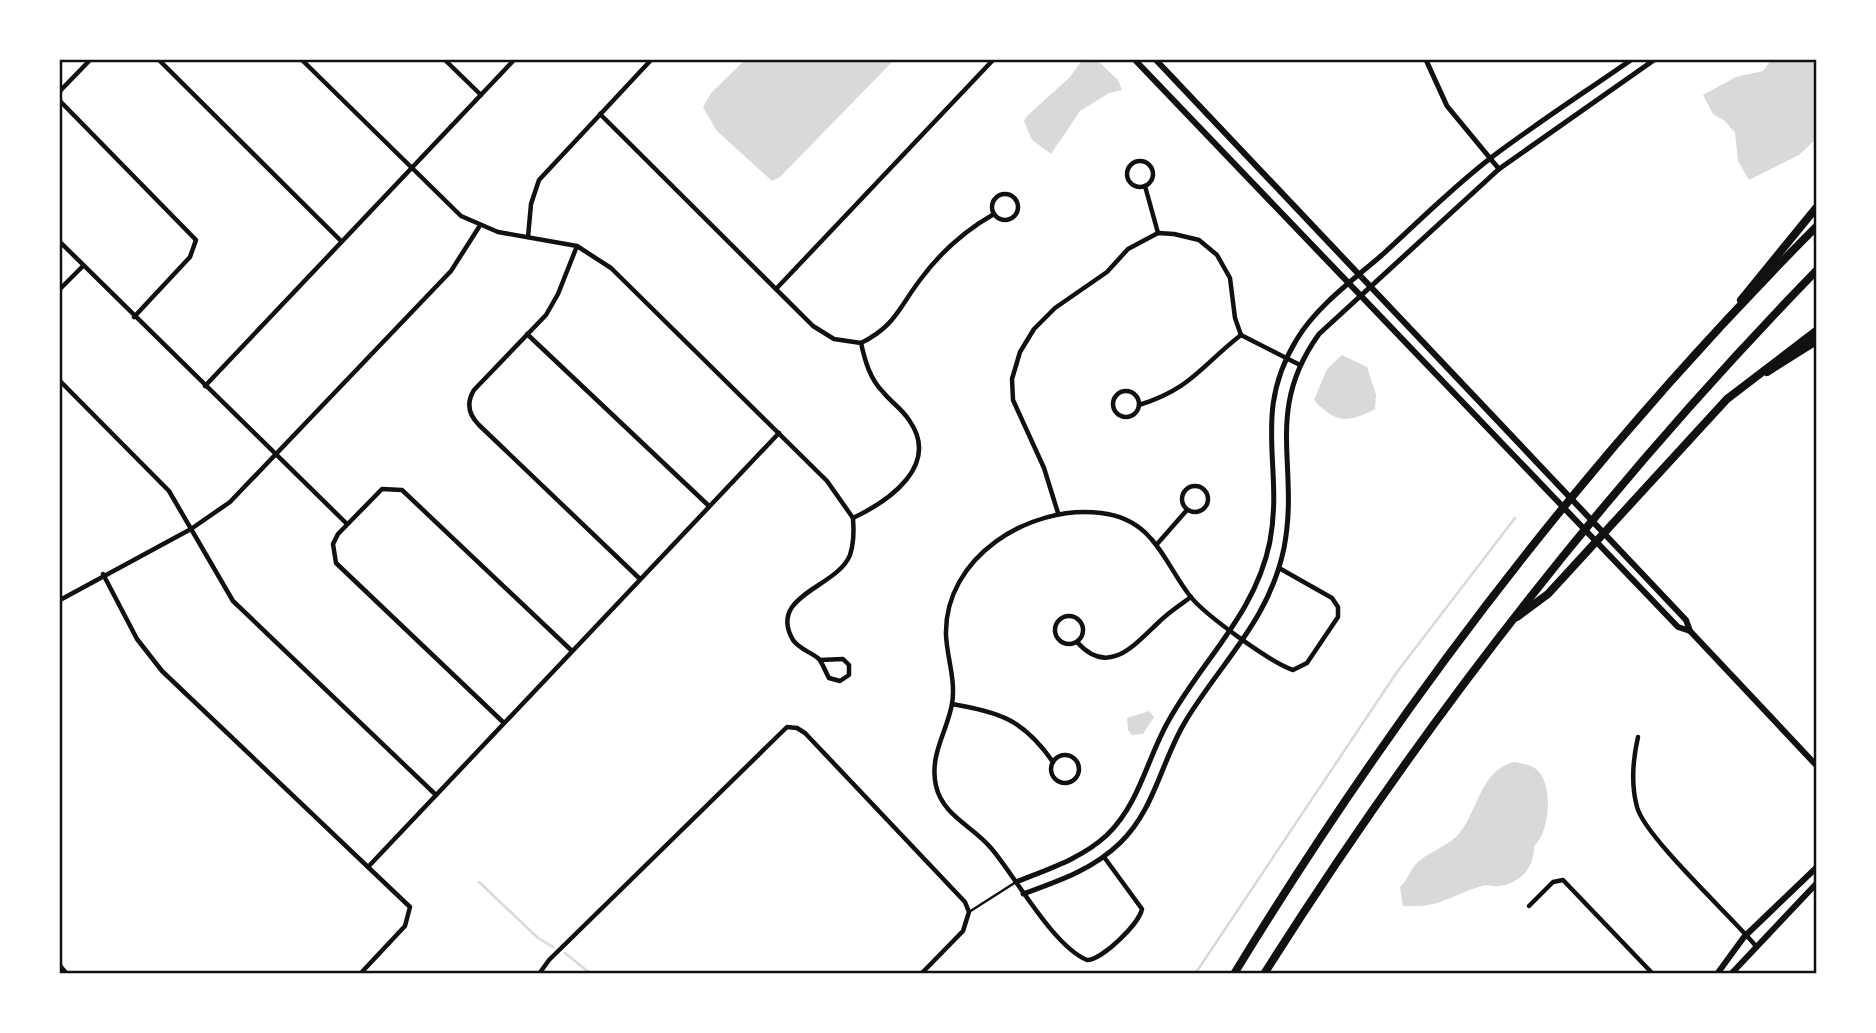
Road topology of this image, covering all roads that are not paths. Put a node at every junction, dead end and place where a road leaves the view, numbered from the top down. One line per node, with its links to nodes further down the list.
1 (90, 60): 13 (street)
2 (159, 60): 27 (street)
3 (302, 60): 18 (street)
4 (445, 60): 14 (street)
5 (514, 60): 14 (street)
6 (651, 60): 16 (street)
7 (993, 60): 36 (street)
8 (1135, 60): 33 (main road)
9 (1156, 60): 32 (main road)
10 (1426, 60): 17 (street)
11 (1631, 60): 17 (street)
12 (1654, 60): 19 (street)
13 (60, 91)
14 (481, 95): 18 (street)
15 (60, 102): 38 (street)
16 (600, 114): 26 (street); 36 (street)
17 (1491, 158): 19 (street); 32 (street)
18 (411, 168): 23 (street); 27 (street)
19 (1499, 169): 34 (street)
20 (1145, 186): 20 (street); 25 (street)
21 (1816, 208): 44 (highway)
22 (994, 214): 22 (street); 43 (street)
23 (480, 227): 26 (street); 52 (street)
24 (1816, 227): 44 (highway)
25 (1158, 233): 41 (street); 55 (street)
26 (528, 237): 29 (street)
27 (340, 240): 48 (street)
28 (60, 242): 30 (street)
29 (577, 246): 40 (street); 51 (street)
30 (83, 266): 35 (street); 38 (street)
31 (1816, 271): 65 (highway)
32 (1360, 273): 33 (street); 34 (main road)
33 (1350, 283): 37 (main road); 45 (street)
34 (1371, 284): 37 (street); 67 (main road)
35 (60, 289)
36 (776, 289): 43 (street)
37 (1360, 294): 46 (street); 67 (main road)
38 (134, 317): 48 (street)
39 (1816, 331): 49 (highway)
40 (527, 334): 53 (street); 62 (street)
41 (1241, 335): 45 (street); 50 (street)
42 (1816, 341): 49 (highway)
43 (861, 343): 56 (street)
44 (1697, 355): 93 (highway)
45 (1285, 359): 46 (street); 66 (street)
46 (1300, 365): 60 (street)
47 (60, 381): 58 (street)
48 (205, 386): 52 (street)
49 (1727, 399): 65 (highway)
50 (1139, 405): 50 (street)
51 (779, 433): 53 (street); 56 (street)
52 (275, 456): 57 (street); 58 (street)
53 (709, 506): 62 (street)
54 (1187, 510): 54 (street); 59 (street)
55 (1058, 513): 59 (street); 72 (street)
56 (853, 518): 71 (street)
57 (347, 524): 70 (street); 73 (street)
58 (191, 529): 61 (street); 77 (street)
59 (1158, 543): 63 (street)
60 (1279, 568): 68 (street); 68 (street)
61 (103, 574): 64 (street); 79 (street)
62 (640, 579): 70 (street)
63 (1191, 597): 66 (street); 69 (street)
64 (60, 600)
65 (1506, 625): 94 (highway)
66 (1232, 631): 68 (street); 81 (street)
67 (1690, 631): 76 (main road)
68 (1246, 640): 78 (street)
69 (1077, 642): 69 (street)
70 (572, 651): 73 (street)
71 (820, 660): 71 (street)
72 (952, 704): 75 (street); 81 (street)
73 (505, 723): 77 (street)
74 (1638, 737): 86 (street)
75 (1053, 762): 75 (street)
76 (1816, 765)
77 (436, 795): 79 (street)
78 (1104, 857): 83 (street); 83 (street)
79 (368, 867): 90 (street)
80 (1816, 868): 86 (main road)
81 (1016, 882): 83 (street); 85 (lane)
82 (1816, 884): 87 (main road)
83 (1023, 894)
84 (1529, 906): 95 (street)
85 (969, 912): 91 (street); 92 (street)
86 (1746, 936): 87 (street); 96 (main road)
87 (1755, 945): 97 (main road)
88 (60, 967): 89 (main road)
89 (66, 974)
90 (360, 974)
91 (539, 974)
92 (922, 974)
93 (1234, 974)
94 (1264, 974)
95 (1653, 974)
96 (1717, 974)
97 (1731, 974)

